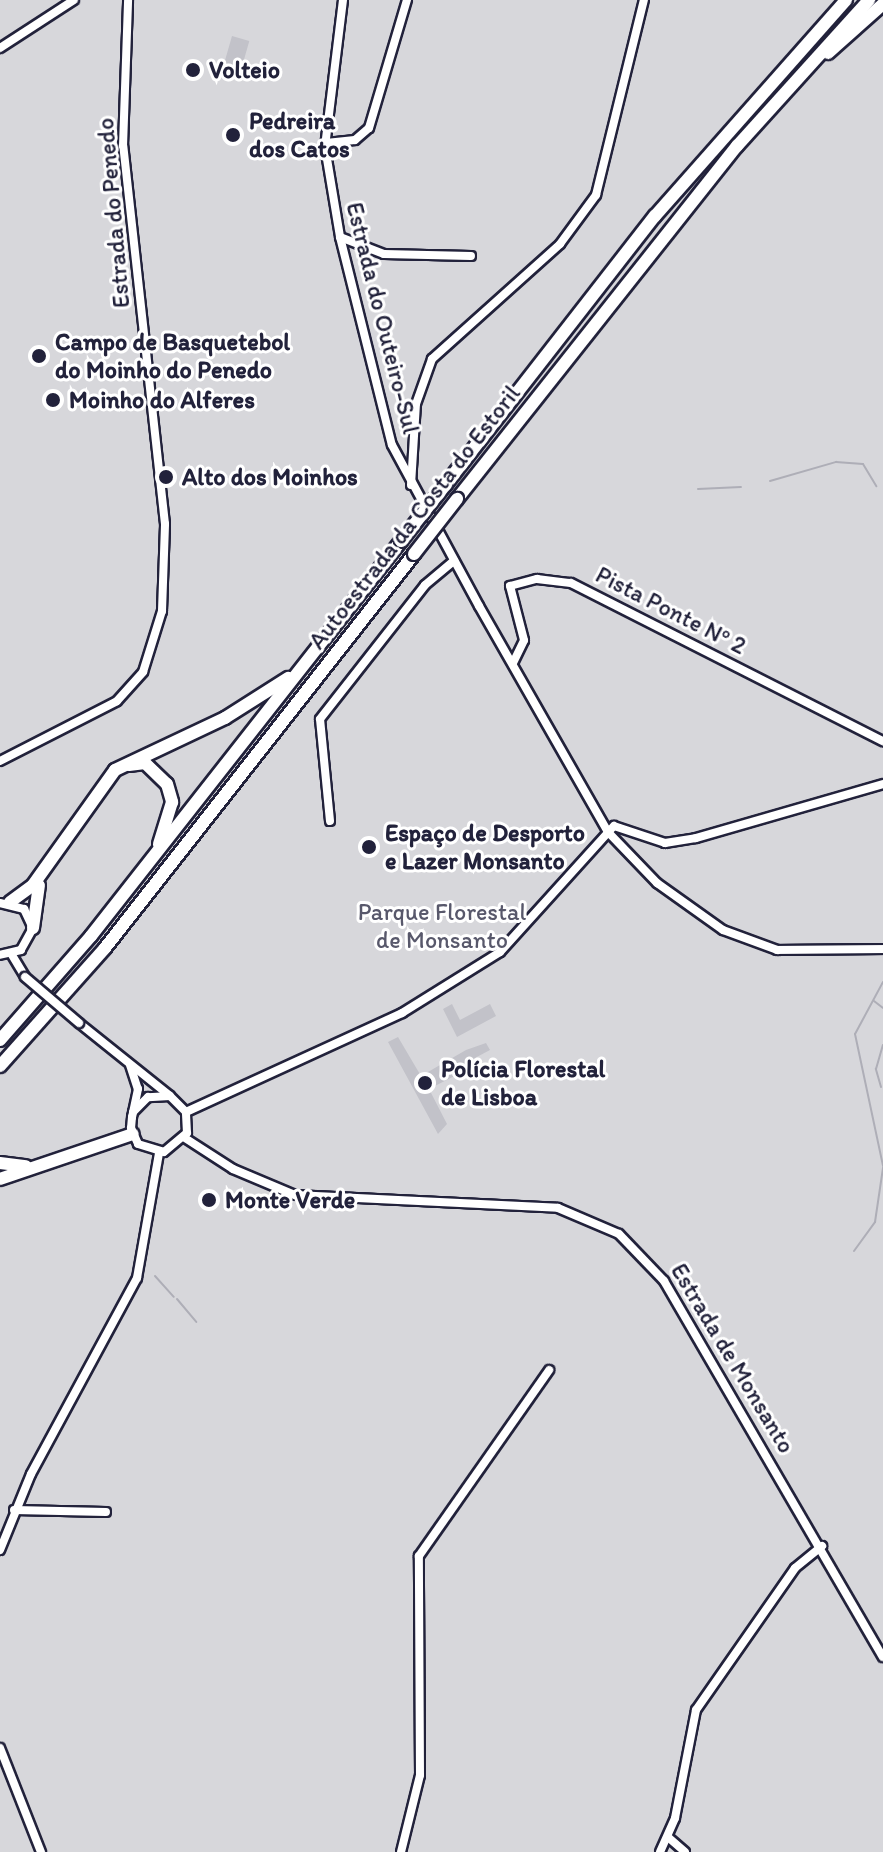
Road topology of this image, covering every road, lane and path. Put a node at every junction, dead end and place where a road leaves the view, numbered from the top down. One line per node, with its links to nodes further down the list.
1 (74, 0): 9 (street)
2 (343, 0): 11 (street, Estrada do Outeiro-Sul)
3 (407, 0): 11 (street)
4 (644, 0): 14 (street)
5 (846, 0): 17 (highway, Autoestrada da Costa do Estoril, bridge)
6 (869, 0): 10 (highway, Autoestrada da Costa do Estoril)
7 (130, 3): 19 (street, Estrada do Penedo)
8 (883, 4): 10 (highway)
9 (0, 48)
10 (806, 69): 31 (highway, Autoestrada da Costa do Estoril, bridge)
11 (326, 143): 12 (street, Estrada do Outeiro-Sul)
12 (340, 237): 13 (street); 14 (street, Estrada do Outeiro-Sul)
13 (471, 256)
14 (411, 485): 15 (street, Estrada do Outeiro-Sul)
15 (454, 561): 16 (street, Estrada do Outeiro-Sul); 21 (street)
16 (513, 663): 18 (street, Pista Ponte Nº 2); 22 (street, Estrada do Outeiro-Sul)
17 (298, 672): 23 (highway, Autoestrada da Costa do Estoril); 24 (highway)
18 (883, 741)
19 (0, 761)
20 (883, 784): 22 (street)
21 (330, 821)
22 (608, 832): 26 (street, Estrada do Outeiro-Sul); 34 (street)
23 (156, 853): 25 (highway); 29 (highway, Autoestrada da Costa do Estoril)
24 (5, 902): 25 (street)
25 (33, 928): 28 (street)
26 (883, 949)
27 (0, 955): 28 (street)
28 (12, 955): 30 (street, bridge)
29 (0, 1040)
30 (130, 1065): 32 (street); 33 (street)
31 (0, 1066)
32 (176, 1100): 33 (street); 34 (street)
33 (133, 1112): 35 (street)
34 (186, 1112): 36 (street)
35 (133, 1134): 37 (street); 39 (highway)
36 (185, 1138): 37 (street); 44 (street, Estrada de Monsanto)
37 (159, 1153): 42 (street)
38 (0, 1163): 39 (highway)
39 (37, 1166): 40 (highway)
40 (0, 1179)
41 (549, 1370): 50 (street)
42 (14, 1510): 43 (street); 45 (street)
43 (106, 1512)
44 (822, 1546): 46 (street, Estrada de Monsanto); 48 (street)
45 (0, 1550)
46 (883, 1657)
47 (0, 1748): 49 (street)
48 (669, 1838): 51 (street); 52 (street)
49 (41, 1852)
50 (401, 1852)
51 (660, 1852)
52 (685, 1852)

